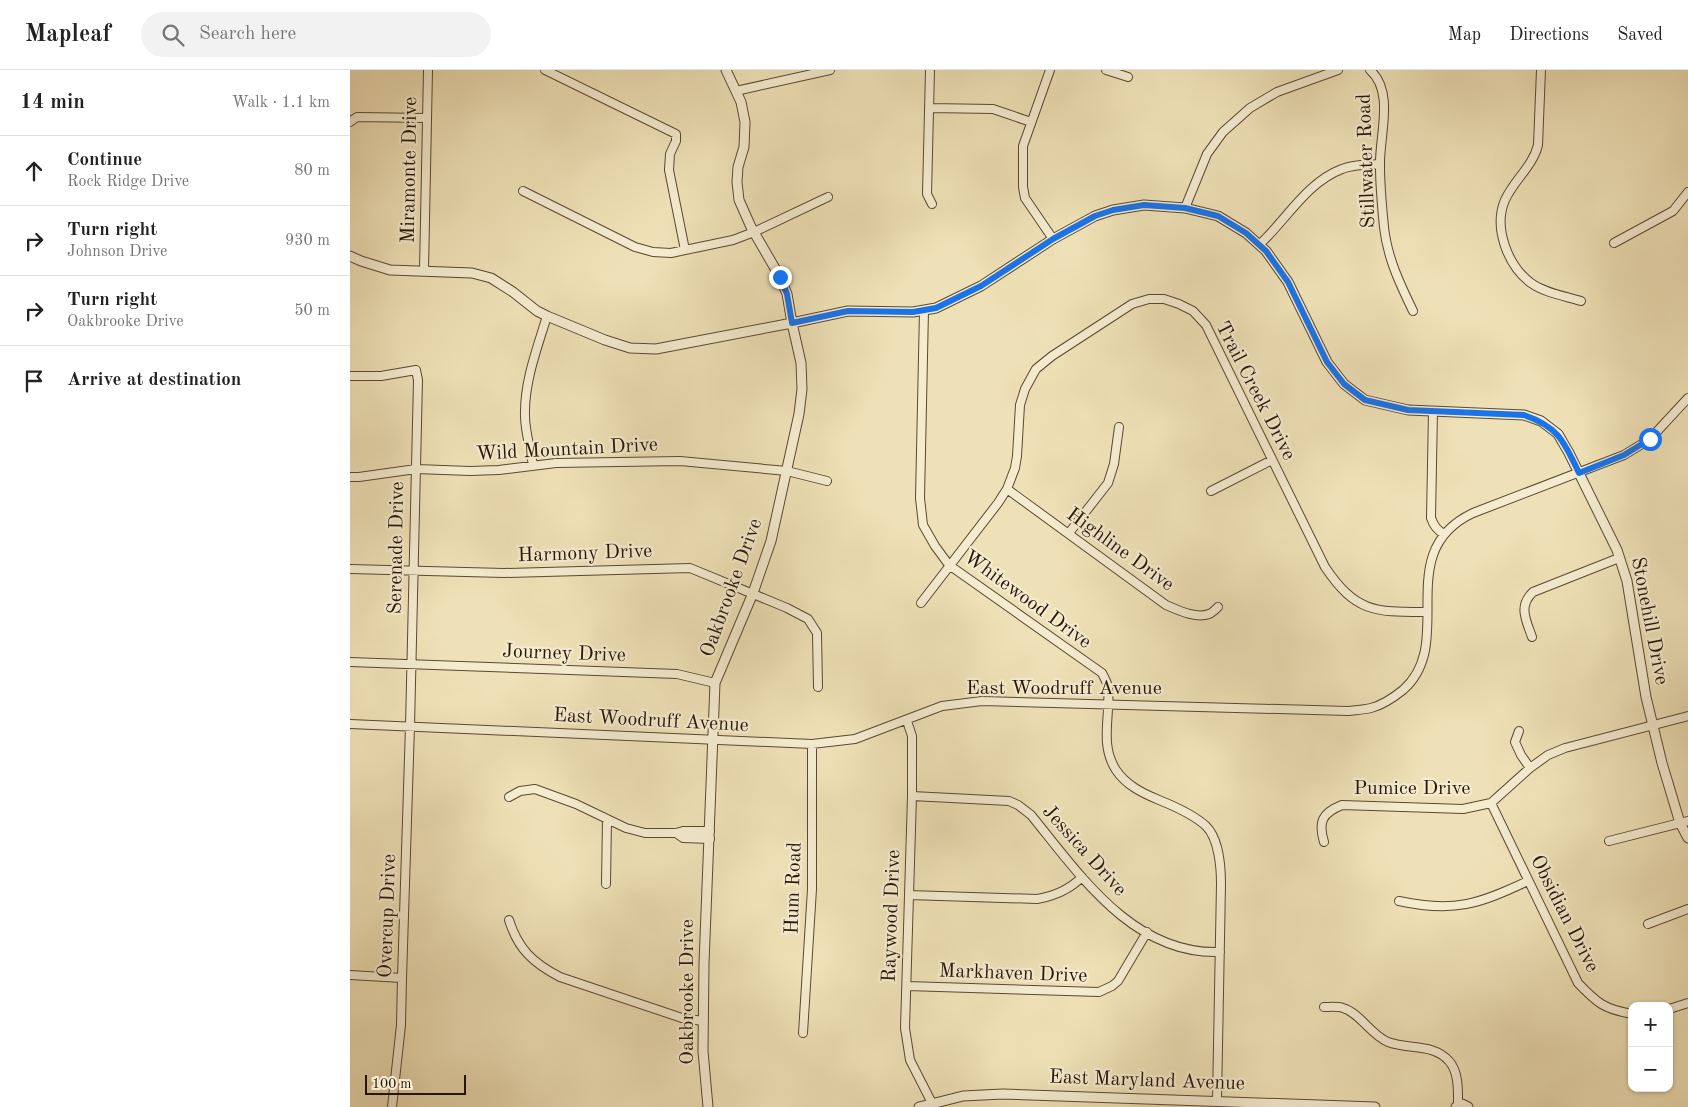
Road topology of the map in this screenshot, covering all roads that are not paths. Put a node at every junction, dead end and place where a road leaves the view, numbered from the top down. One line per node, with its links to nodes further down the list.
1 (428, 70): 14 (street, Miramonte Drive)
2 (545, 70): 27 (street)
3 (726, 70): 12 (street, Oakbrooke Drive)
4 (830, 70): 12 (street)
5 (930, 70): 13 (street)
6 (1050, 70): 16 (street)
7 (1106, 70): 11 (street)
8 (1338, 70): 22 (street, Stillwater Road)
9 (1370, 70): 17 (street, Stillwater Road)
10 (1541, 70): 30 (street)
11 (1128, 77)
12 (736, 91): 23 (street, Oakbrooke Drive)
13 (930, 108): 16 (street); 21 (street)
14 (427, 118): 15 (street); 29 (street, Miramonte Drive)
15 (350, 122)
16 (1031, 122): 24 (street)
17 (1380, 164): 26 (street); 32 (street, Stillwater Road)
18 (523, 191): 27 (street)
19 (1688, 192): 25 (street)
20 (828, 197): 23 (street)
21 (932, 204)
22 (1185, 208): 24 (street, Stonehill Drive); 26 (street, Stonehill Drive)
23 (754, 232): 27 (street); 34 (street, Oakbrooke Drive)
24 (1053, 239): 31 (street, Stonehill Drive)
25 (1614, 243)
26 (1260, 244): 37 (street, Stonehill Drive)
27 (685, 250)
28 (350, 256): 29 (street, Stonehill Drive)
29 (424, 270): 33 (street, Stonehill Drive)
30 (1582, 301)
31 (924, 310): 34 (street, Stonehill Drive); 51 (street, Whitewood Drive)
32 (1413, 311)
33 (547, 316): 34 (street, Stonehill Drive); 40 (street)
34 (792, 323): 42 (street, Oakbrooke Drive)
35 (350, 376): 41 (street, Serenade Drive)
36 (1688, 398): 43 (street, East Woodruff Avenue)
37 (1433, 411): 43 (street, Stonehill Drive); 49 (street)
38 (1120, 427): 48 (street)
39 (1272, 460): 46 (street, Trail Creek Drive); 47 (street); 57 (street, Trail Creek Drive)
40 (533, 466): 41 (street, Wild Mountain Drive); 42 (street, Wild Mountain Drive)
41 (416, 469): 44 (street, Wild Mountain Drive); 53 (street, Serenade Drive)
42 (787, 471): 45 (street, Wild Mountain Drive); 54 (street, Oakbrooke Drive)
43 (1579, 473): 49 (street, East Woodruff Avenue); 50 (street, Stonehill Drive)
44 (350, 477)
45 (827, 481)
46 (1007, 489): 48 (street, Highline Drive); 51 (street, Trail Creek Drive)
47 (1211, 491)
48 (1069, 533): 56 (street, Highline Drive)
49 (1444, 534): 57 (street, East Woodruff Avenue)
50 (1619, 558): 58 (street); 67 (street, Stonehill Drive)
51 (949, 565): 55 (street, Trail Creek Drive); 63 (street, Whitewood Drive)
52 (350, 569): 53 (street, Harmony Drive)
53 (412, 572): 54 (street, Harmony Drive); 60 (street, Serenade Drive)
54 (753, 593): 61 (street, Oakbrooke Drive); 62 (street, Harmony Drive)
55 (921, 603)
56 (1218, 607)
57 (1427, 612): 63 (street, East Woodruff Avenue)
58 (1532, 637)
59 (350, 662): 60 (street, Journey Drive)
60 (411, 664): 61 (street, Journey Drive); 68 (street, Serenade Drive)
61 (715, 683): 70 (street, Oakbrooke Drive)
62 (818, 687)
63 (1108, 704): 65 (street, East Woodruff Avenue); 91 (street)
64 (1688, 716): 67 (street, Pumice Drive)
65 (907, 720): 71 (street, East Woodruff Avenue); 73 (street, Raywood Drive)
66 (350, 724): 68 (street, East Woodruff Avenue)
67 (1653, 725): 72 (street, Pumice Drive); 77 (street, Stonehill Drive)
68 (410, 726): 70 (street, East Woodruff Avenue); 93 (street, Overcup Drive)
69 (1519, 731): 72 (street)
70 (712, 740): 71 (street, East Woodruff Avenue); 78 (street, Oakbrooke Drive)
71 (812, 744): 100 (street, Hum Road)
72 (1530, 768): 75 (street, Pumice Drive)
73 (912, 796): 82 (street, Jessica Drive); 85 (street, Raywood Drive)
74 (509, 797): 76 (street)
75 (1490, 803): 81 (street, Pumice Drive); 83 (street, Obsidian Drive)
76 (607, 819): 78 (street); 84 (street)
77 (1684, 822): 79 (street, Stonehill Drive); 80 (street)
78 (710, 835): 99 (street, Oakbrooke Drive)
79 (1688, 838)
80 (1609, 841)
81 (1324, 842)
82 (1082, 877): 85 (street); 90 (street, Jessica Drive)
83 (1528, 881): 86 (street); 98 (street, Obsidian Drive)
84 (606, 884)
85 (909, 895): 94 (street, Raywood Drive)
86 (1399, 900)
87 (1688, 909): 89 (street)
88 (509, 920): 99 (street)
89 (1648, 924)
90 (1147, 932): 91 (street, Jessica Drive); 94 (street, Markhaven Drive)
91 (1220, 952): 101 (street)
92 (350, 975): 93 (street)
93 (402, 978): 104 (street, Overcup Drive)
94 (907, 986): 102 (street, Raywood Drive)
95 (1688, 1003): 97 (street)
96 (1324, 1007): 103 (street)
97 (1673, 1009)
98 (1628, 1013)
99 (704, 1021): 105 (street, Oakbrooke Drive)
100 (802, 1033)
101 (1216, 1100): 102 (street, East Maryland Avenue); 107 (street, East Maryland Avenue)
102 (933, 1105): 106 (street, East Maryland Avenue)
103 (1459, 1106)
104 (392, 1107)
105 (708, 1107)
106 (919, 1107)
107 (1375, 1107)

